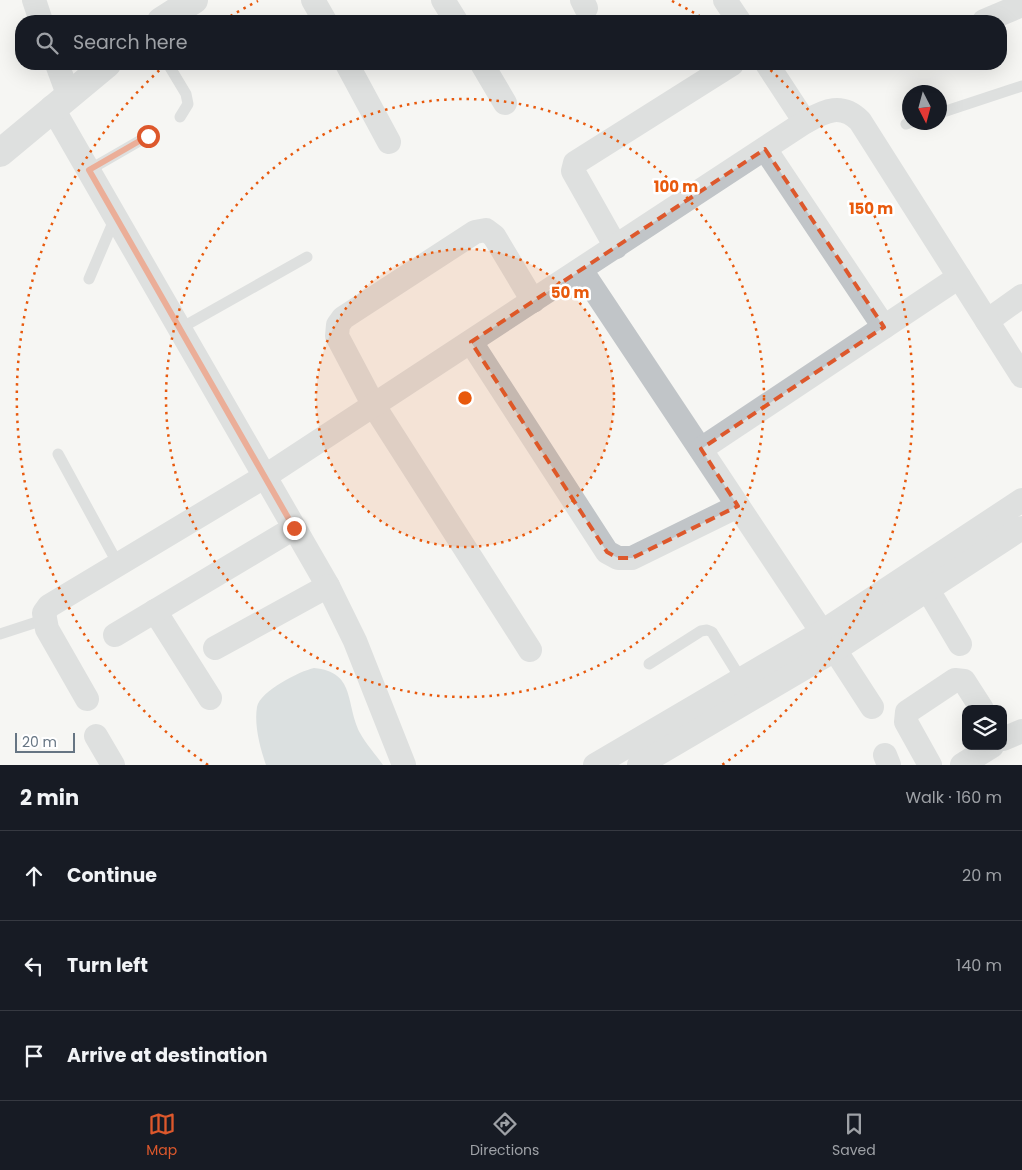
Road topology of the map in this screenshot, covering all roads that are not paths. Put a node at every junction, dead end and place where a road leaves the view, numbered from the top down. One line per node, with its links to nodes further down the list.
1 (34, 0): 7 (street)
2 (194, 0): 8 (street)
3 (314, 0): 9 (street)
4 (444, 0): 10 (street)
5 (725, 0): 11 (street)
6 (1022, 5): 12 (street)
7 (39, 15)
8 (170, 15)
9 (322, 15)
10 (453, 15)
11 (735, 15)
12 (998, 15)
13 (57, 70): 21 (street)
14 (99, 70): 21 (street)
15 (172, 70): 24 (lane)
16 (350, 70): 27 (street)
17 (486, 70): 22 (street)
18 (722, 70): 32 (street)
19 (771, 70): 25 (street)
20 (1022, 86): 23 (lane)
21 (60, 101): 29 (street); 30 (street)
22 (505, 103)
23 (947, 112)
24 (180, 117)
25 (805, 122): 28 (street); 35 (street)
26 (148, 136): 30 (lane)
27 (389, 142)
28 (765, 149): 32 (street); 40 (street)
29 (0, 153)
30 (89, 170): 31 (street)
31 (116, 217): 36 (lane); 41 (street)
32 (616, 247): 34 (street)
33 (307, 257): 41 (lane)
34 (581, 270): 38 (street); 45 (street)
35 (959, 277): 39 (street); 40 (street)
36 (89, 280)
37 (1022, 296): 39 (street)
38 (533, 301): 42 (street); 44 (street)
39 (987, 320): 43 (street)
40 (884, 327): 45 (street)
41 (181, 328): 47 (street)
42 (471, 342): 44 (street); 49 (street)
43 (1022, 376)
44 (374, 406): 47 (street); 62 (street)
45 (701, 449): 49 (street)
46 (58, 454): 52 (lane)
47 (264, 477): 50 (street); 52 (street)
48 (1022, 500): 59 (street)
49 (738, 506): 59 (street)
50 (294, 528): 53 (street); 55 (street)
51 (1022, 528): 54 (street)
52 (118, 564): 56 (street)
53 (328, 586): 61 (street); 74 (street)
54 (928, 590): 59 (street); 60 (street)
55 (155, 611): 58 (street); 65 (street)
56 (43, 620): 57 (lane); 66 (street)
57 (0, 634)
58 (115, 635)
59 (828, 641): 64 (street); 68 (street); 76 (street)
60 (960, 644)
61 (215, 648)
62 (530, 650)
63 (649, 664): 64 (lane)
64 (741, 679): 75 (street)
65 (210, 698)
66 (87, 699)
67 (979, 705): 77 (street)
68 (872, 706)
69 (1022, 731): 71 (street)
70 (96, 736): 73 (street)
71 (1007, 737)
72 (986, 750): 78 (street)
73 (107, 763)
74 (404, 765)
75 (595, 765)
76 (639, 765)
77 (930, 765)
78 (962, 765)

